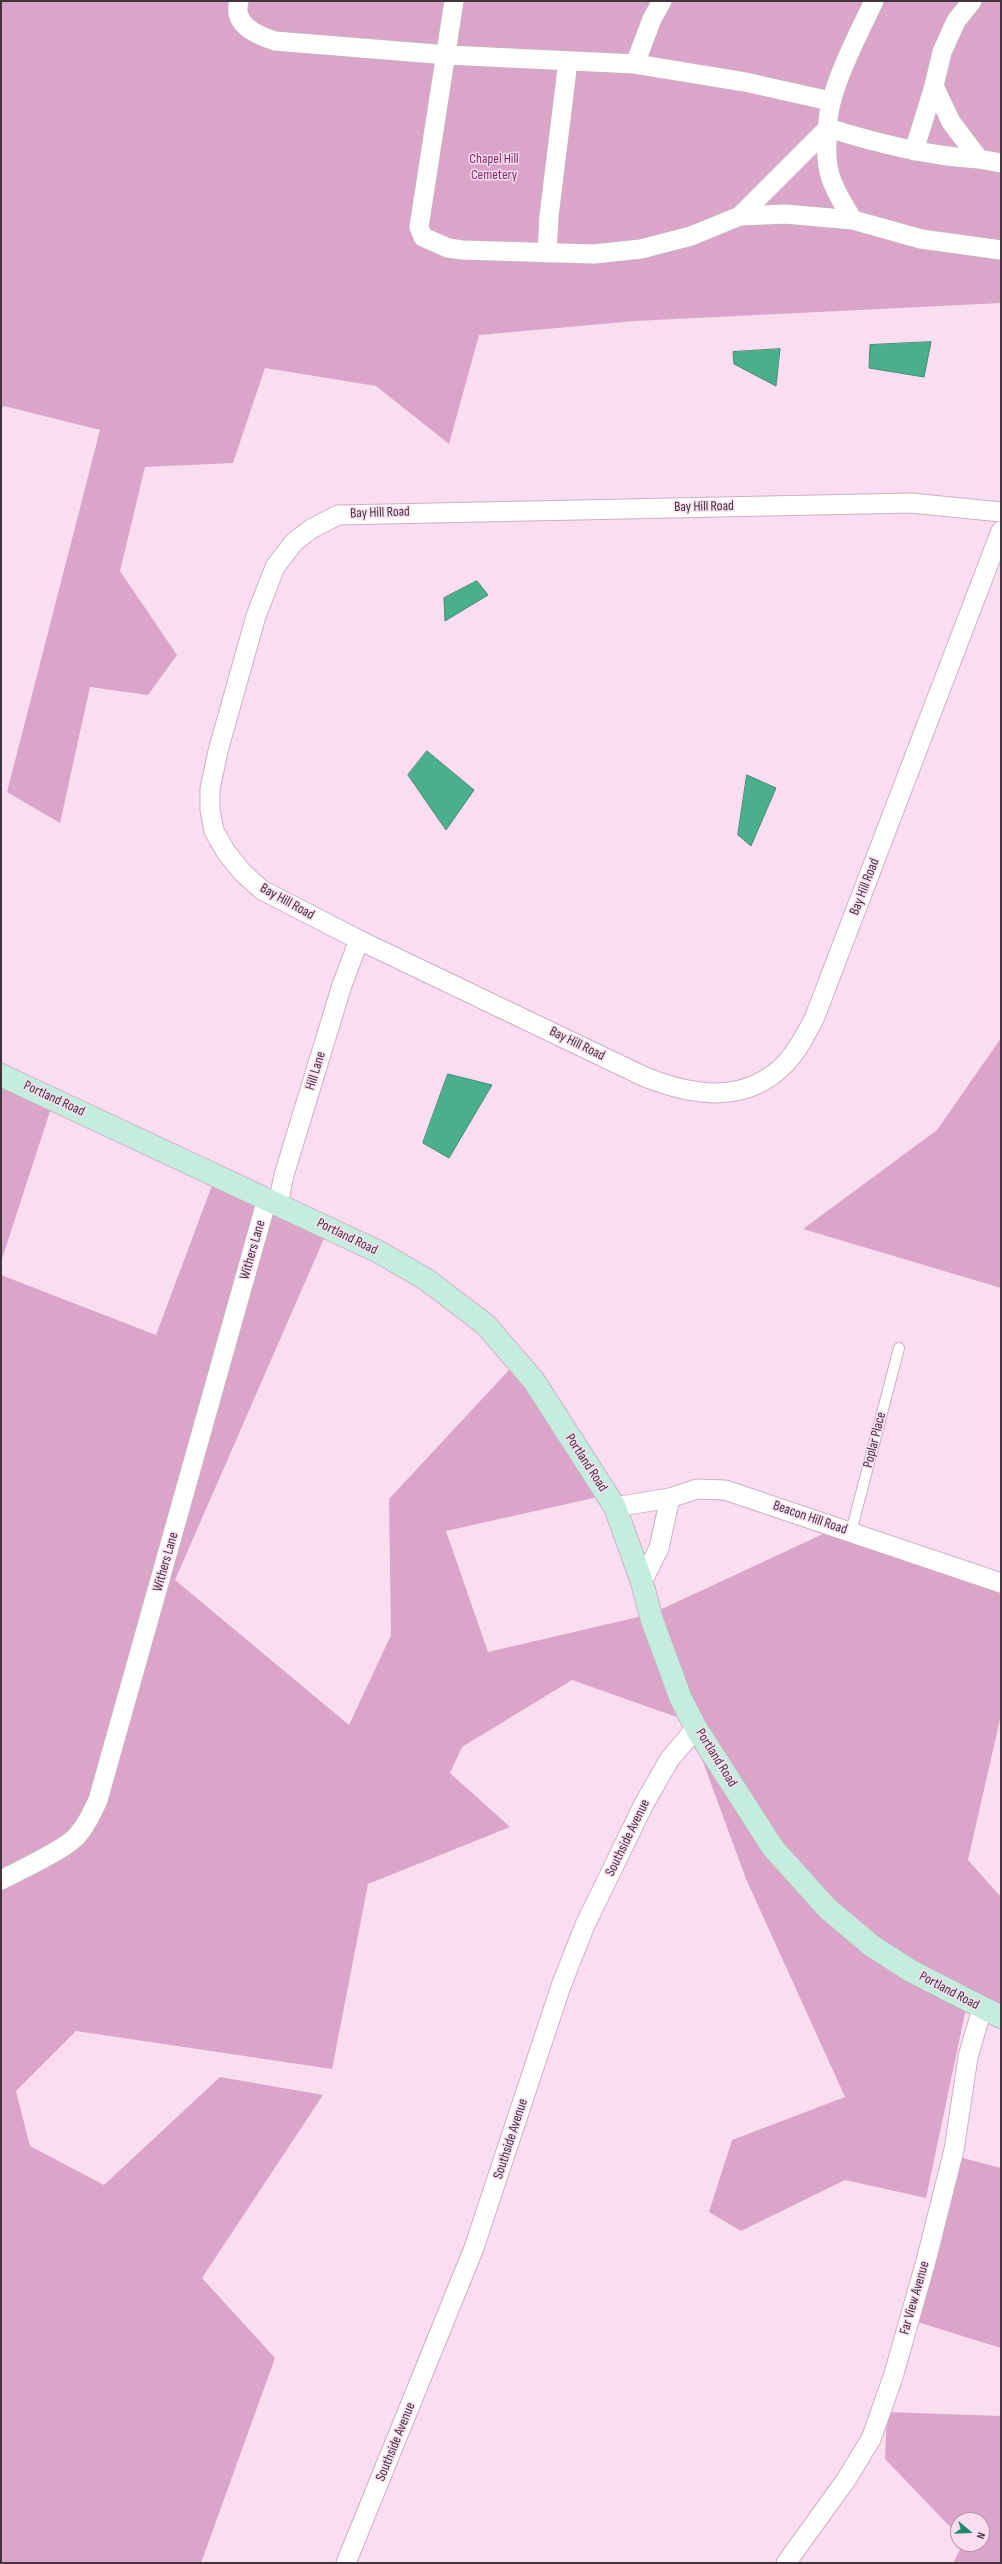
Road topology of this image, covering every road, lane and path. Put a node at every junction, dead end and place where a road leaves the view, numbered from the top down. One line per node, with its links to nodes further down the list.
1 (239, 1): 6 (street)
2 (454, 1): 6 (street)
3 (662, 1): 8 (street)
4 (874, 1): 10 (street)
5 (972, 1): 9 (street)
6 (448, 55): 7 (street); 18 (street)
7 (568, 62): 8 (street); 18 (street)
8 (635, 64): 10 (street)
9 (934, 86): 12 (street); 13 (street)
10 (831, 103): 11 (street)
11 (828, 128): 12 (street); 15 (street); 16 (street)
12 (914, 150): 13 (street)
13 (979, 159): 14 (street)
14 (1001, 163)
15 (740, 216): 16 (street); 18 (street)
16 (853, 220): 17 (street)
17 (1001, 250)
18 (547, 253)
19 (1001, 512): 21 (street, Bay Hill Road)
20 (1001, 531): 21 (street, Bay Hill Road)
21 (359, 940): 23 (street, Hill Lane)
22 (1, 1074): 23 (street, Portland Road)
23 (272, 1202): 26 (street, Portland Road); 31 (street, Withers Lane)
24 (899, 1348): 27 (lane, Poplar Place)
25 (670, 1498): 26 (street, Beacon Hill Road); 27 (street, Beacon Hill Road); 28 (street)
26 (615, 1507): 28 (street, Portland Road)
27 (851, 1532): 29 (street, Beacon Hill Road)
28 (642, 1582): 30 (street, Portland Road)
29 (1001, 1583)
30 (696, 1728): 32 (street, Portland Road); 33 (street, Southside Avenue)
31 (1, 1880)
32 (992, 2013): 34 (street, Far View Avenue)
33 (346, 2563)
34 (786, 2563)

